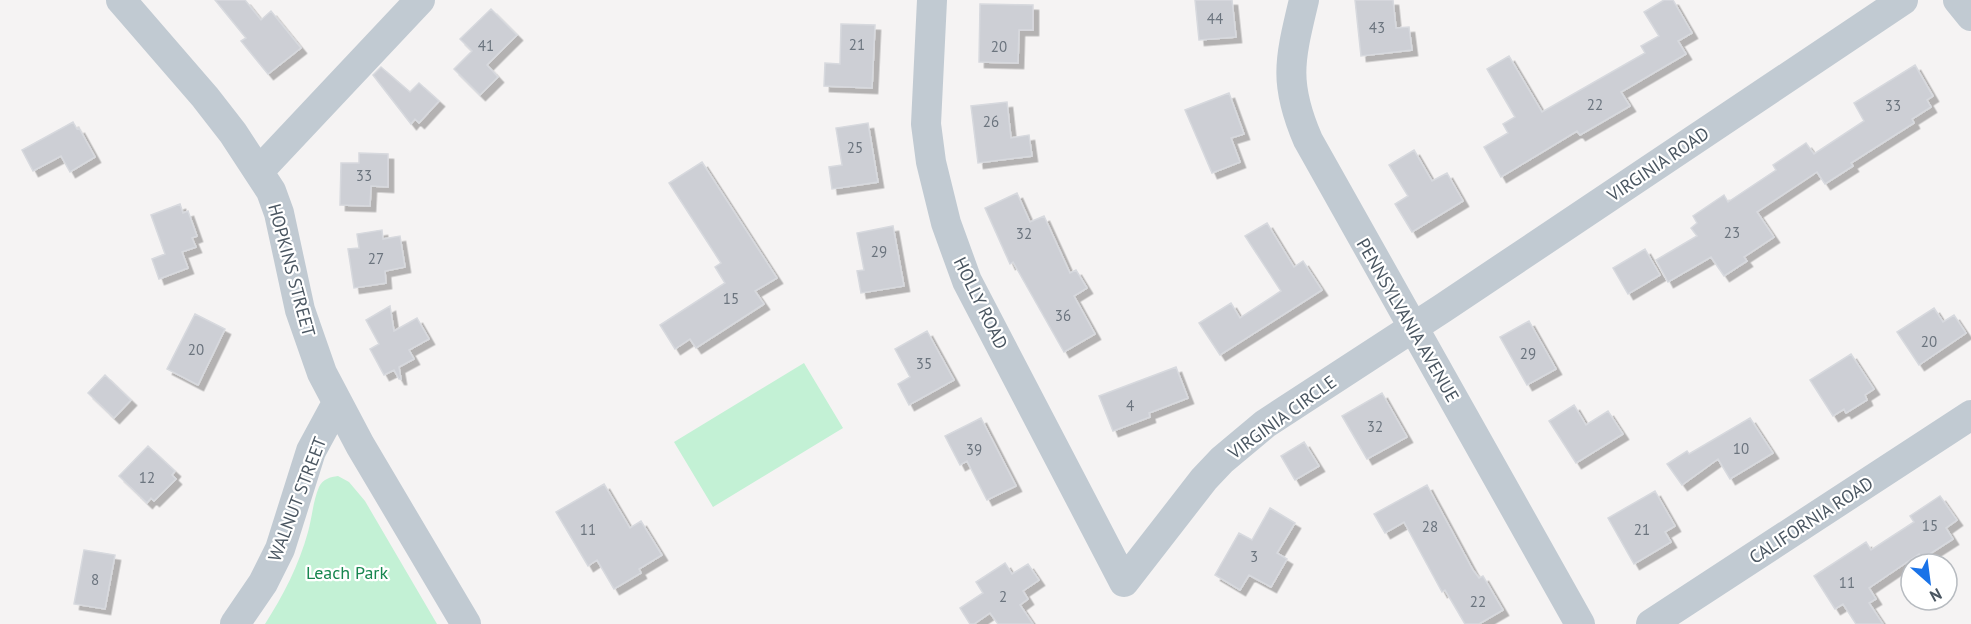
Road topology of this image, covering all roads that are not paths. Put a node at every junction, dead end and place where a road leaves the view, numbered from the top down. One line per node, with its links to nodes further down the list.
1 (121, 0): 8 (street, HOPKINS STREET)
2 (420, 0): 8 (street)
3 (932, 0): 12 (street, HOLLY ROAD)
4 (1304, 0): 9 (street, PENNSYLVANIA AVENUE)
5 (1903, 0): 9 (street, VIRGINIA ROAD)
6 (1958, 0): 7 (street)
7 (1971, 16)
8 (259, 171): 10 (street, HOPKINS STREET)
9 (1413, 328): 12 (street, VIRGINIA CIRCLE); 15 (street, PENNSYLVANIA AVENUE)
10 (337, 403): 13 (street, WALNUT STREET); 14 (street, HOPKINS STREET)
11 (1971, 415): 16 (street, CALIFORNIA ROAD)
12 (1124, 582)
13 (235, 624)
14 (466, 624)
15 (1580, 624)
16 (1651, 624)

